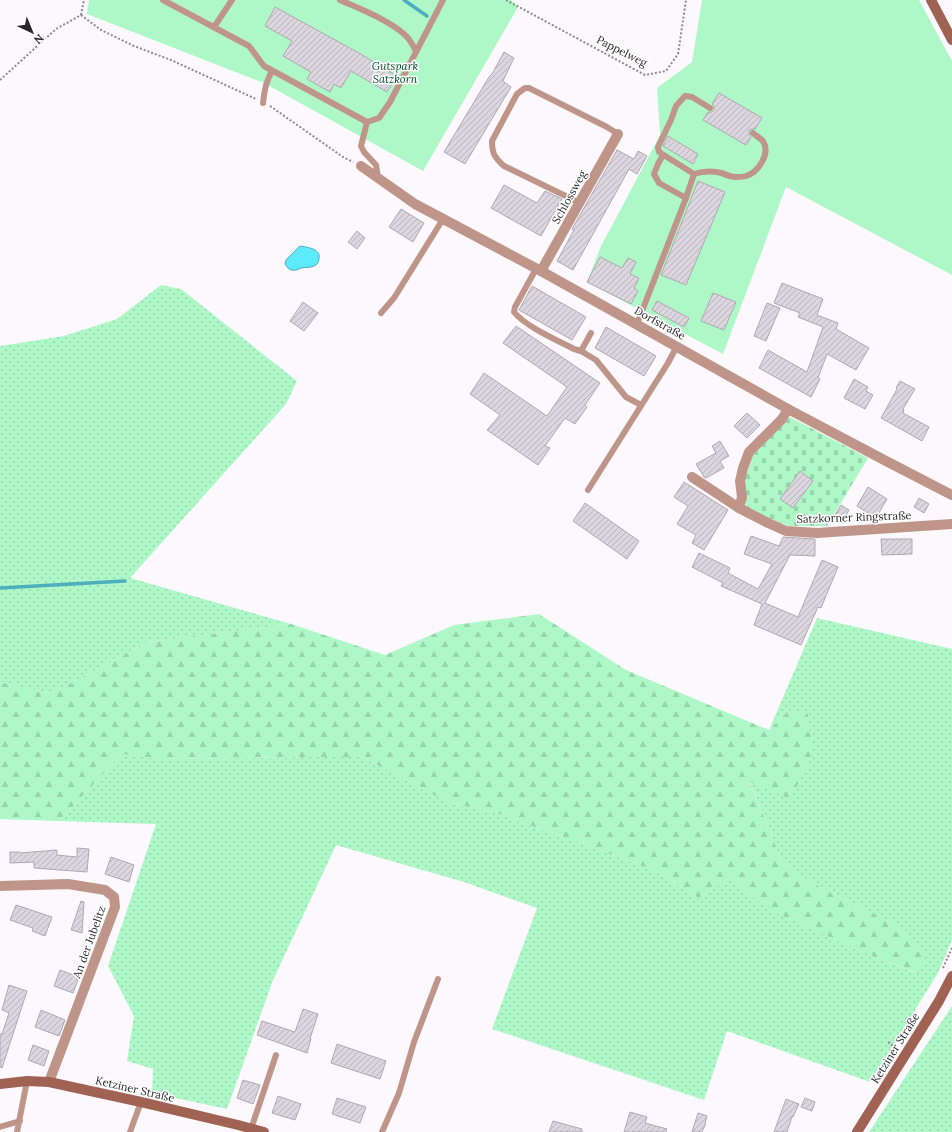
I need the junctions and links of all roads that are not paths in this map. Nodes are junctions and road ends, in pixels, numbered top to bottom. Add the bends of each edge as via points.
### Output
1 (163, 0) edge
2 (232, 0) edge
3 (340, 0) edge
4 (443, 0) edge
5 (931, 0) edge
6 (214, 27) junction
7 (952, 40) edge
8 (416, 51) junction
9 (272, 71) junction
10 (263, 102) road end
11 (710, 108) dead end
12 (367, 122) junction
13 (753, 133) dead end
14 (618, 134) joint
15 (663, 155) junction
16 (361, 166) road end
17 (694, 174) junction
18 (378, 178) junction
19 (686, 198) junction
20 (580, 203) junction
21 (443, 219) junction
22 (539, 270) junction
23 (381, 313) dead end
24 (637, 324) junction
25 (591, 332) dead end
26 (677, 346) junction
27 (581, 351) junction
28 (641, 405) junction
29 (788, 409) junction
30 (692, 477) dead end
31 (588, 490) dead end
32 (952, 495) edge
33 (739, 508) junction
34 (952, 524) edge
35 (0, 886) edge
36 (952, 976) edge
37 (438, 979) dead end
38 (276, 1055) dead end
39 (27, 1081) junction
40 (49, 1082) junction
41 (0, 1084) edge
42 (141, 1102) junction
43 (20, 1121) junction
44 (0, 1127) edge
45 (251, 1129) junction
46 (17, 1132) edge
47 (130, 1132) edge
48 (264, 1132) edge
49 (382, 1132) edge
50 (857, 1132) edge

1 - 6 lane
2 - 6 lane
3 - 8 lane via 367,11 397,28 408,38
4 - 8 lane
5 - 7 street
6 - 9 lane via 248,46 264,66
8 - 12 lane via 379,118
9 - 10 lane via 265,86
9 - 12 lane
11 - 15 lane via 692,97 685,96 676,106 658,147
12 - 18 lane via 361,146 376,164
13 - 17 lane via 763,142 765,156 759,167 752,172 746,176 735,177 719,172 701,171
14 - 20 street, Schlossweg
14 - 20 lane via 529,88 517,94 492,141 492,150 496,158 504,166
15 - 17 lane
15 - 19 lane via 654,174 659,182
16 - 18 street, Dorfstraße
17 - 19 lane
18 - 21 street, Dorfstraße via 415,204
19 - 24 lane
20 - 22 street, Schlossweg
21 - 22 street, Dorfstraße
21 - 23 lane via 394,298
22 - 24 street, Dorfstraße
22 - 27 lane via 514,307 514,312 536,329
24 - 26 street, Dorfstraße
25 - 27 lane
26 - 28 lane
26 - 29 street, Dorfstraße
27 - 28 lane via 596,360 626,397
28 - 31 lane
29 - 32 street, Dorfstraße
29 - 33 street via 782,419 749,452 740,480 742,497
30 - 33 street, Satzkorner Ringstraße
33 - 34 street, Satzkorner Ringstraße via 786,531 817,533
35 - 40 street, An der Jubelitz via 68,884 105,890 114,898 115,908
36 - 50 street, Ketziner Straße
37 - 49 lane
38 - 45 lane
39 - 40 street, Ketziner Straße
39 - 41 street, Ketziner Straße
39 - 43 lane
40 - 42 street, Ketziner Straße
42 - 45 street, Ketziner Straße
42 - 47 lane
43 - 44 lane
43 - 46 lane
45 - 48 street, Ketziner Straße

